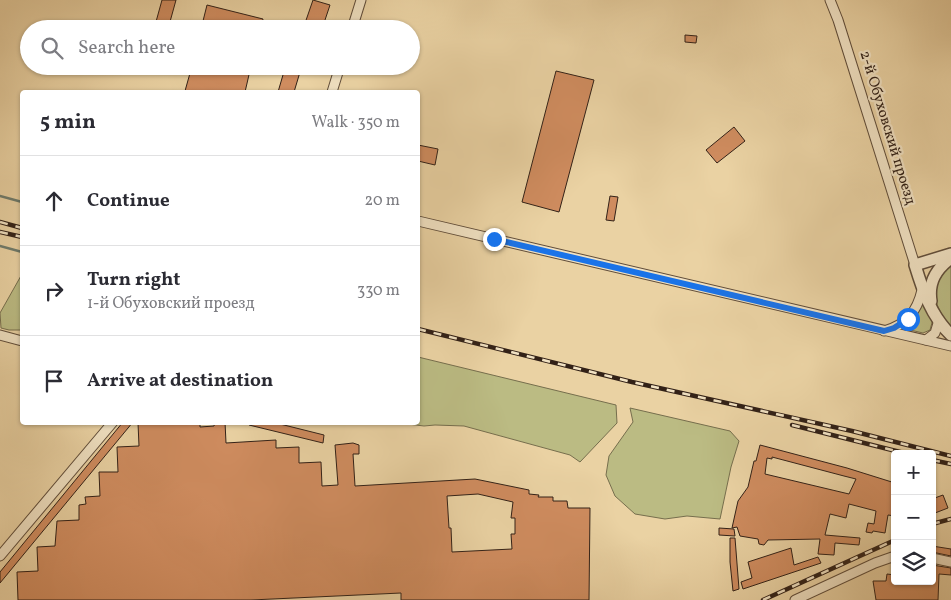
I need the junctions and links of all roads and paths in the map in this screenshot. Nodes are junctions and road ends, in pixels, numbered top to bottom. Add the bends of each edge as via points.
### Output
1 (361, 0) edge
2 (830, 0) edge
3 (355, 20) edge
4 (337, 75) edge
5 (333, 90) edge
6 (420, 221) edge
7 (951, 254) edge
8 (951, 258) edge
9 (915, 265) junction
10 (922, 290) junction
11 (937, 317) junction
12 (884, 331) junction
13 (951, 334) edge
14 (0, 335) edge
15 (20, 340) edge
16 (926, 340) junction
17 (951, 346) edge
18 (110, 425) edge
19 (0, 556) edge
20 (891, 557) edge
21 (936, 559) edge
22 (951, 562) edge
23 (795, 600) edge

1 - 3 street
2 - 9 street, 2-й Обуховский проезд
4 - 5 street
6 - 12 street
7 - 9 street
8 - 11 street via 932,280 930,297
9 - 10 street
10 - 11 street
10 - 12 street via 919,304 908,319
11 - 13 street
11 - 16 street via 935,333
12 - 16 street
14 - 15 street
16 - 17 street
18 - 19 street
20 - 23 street
21 - 22 street

